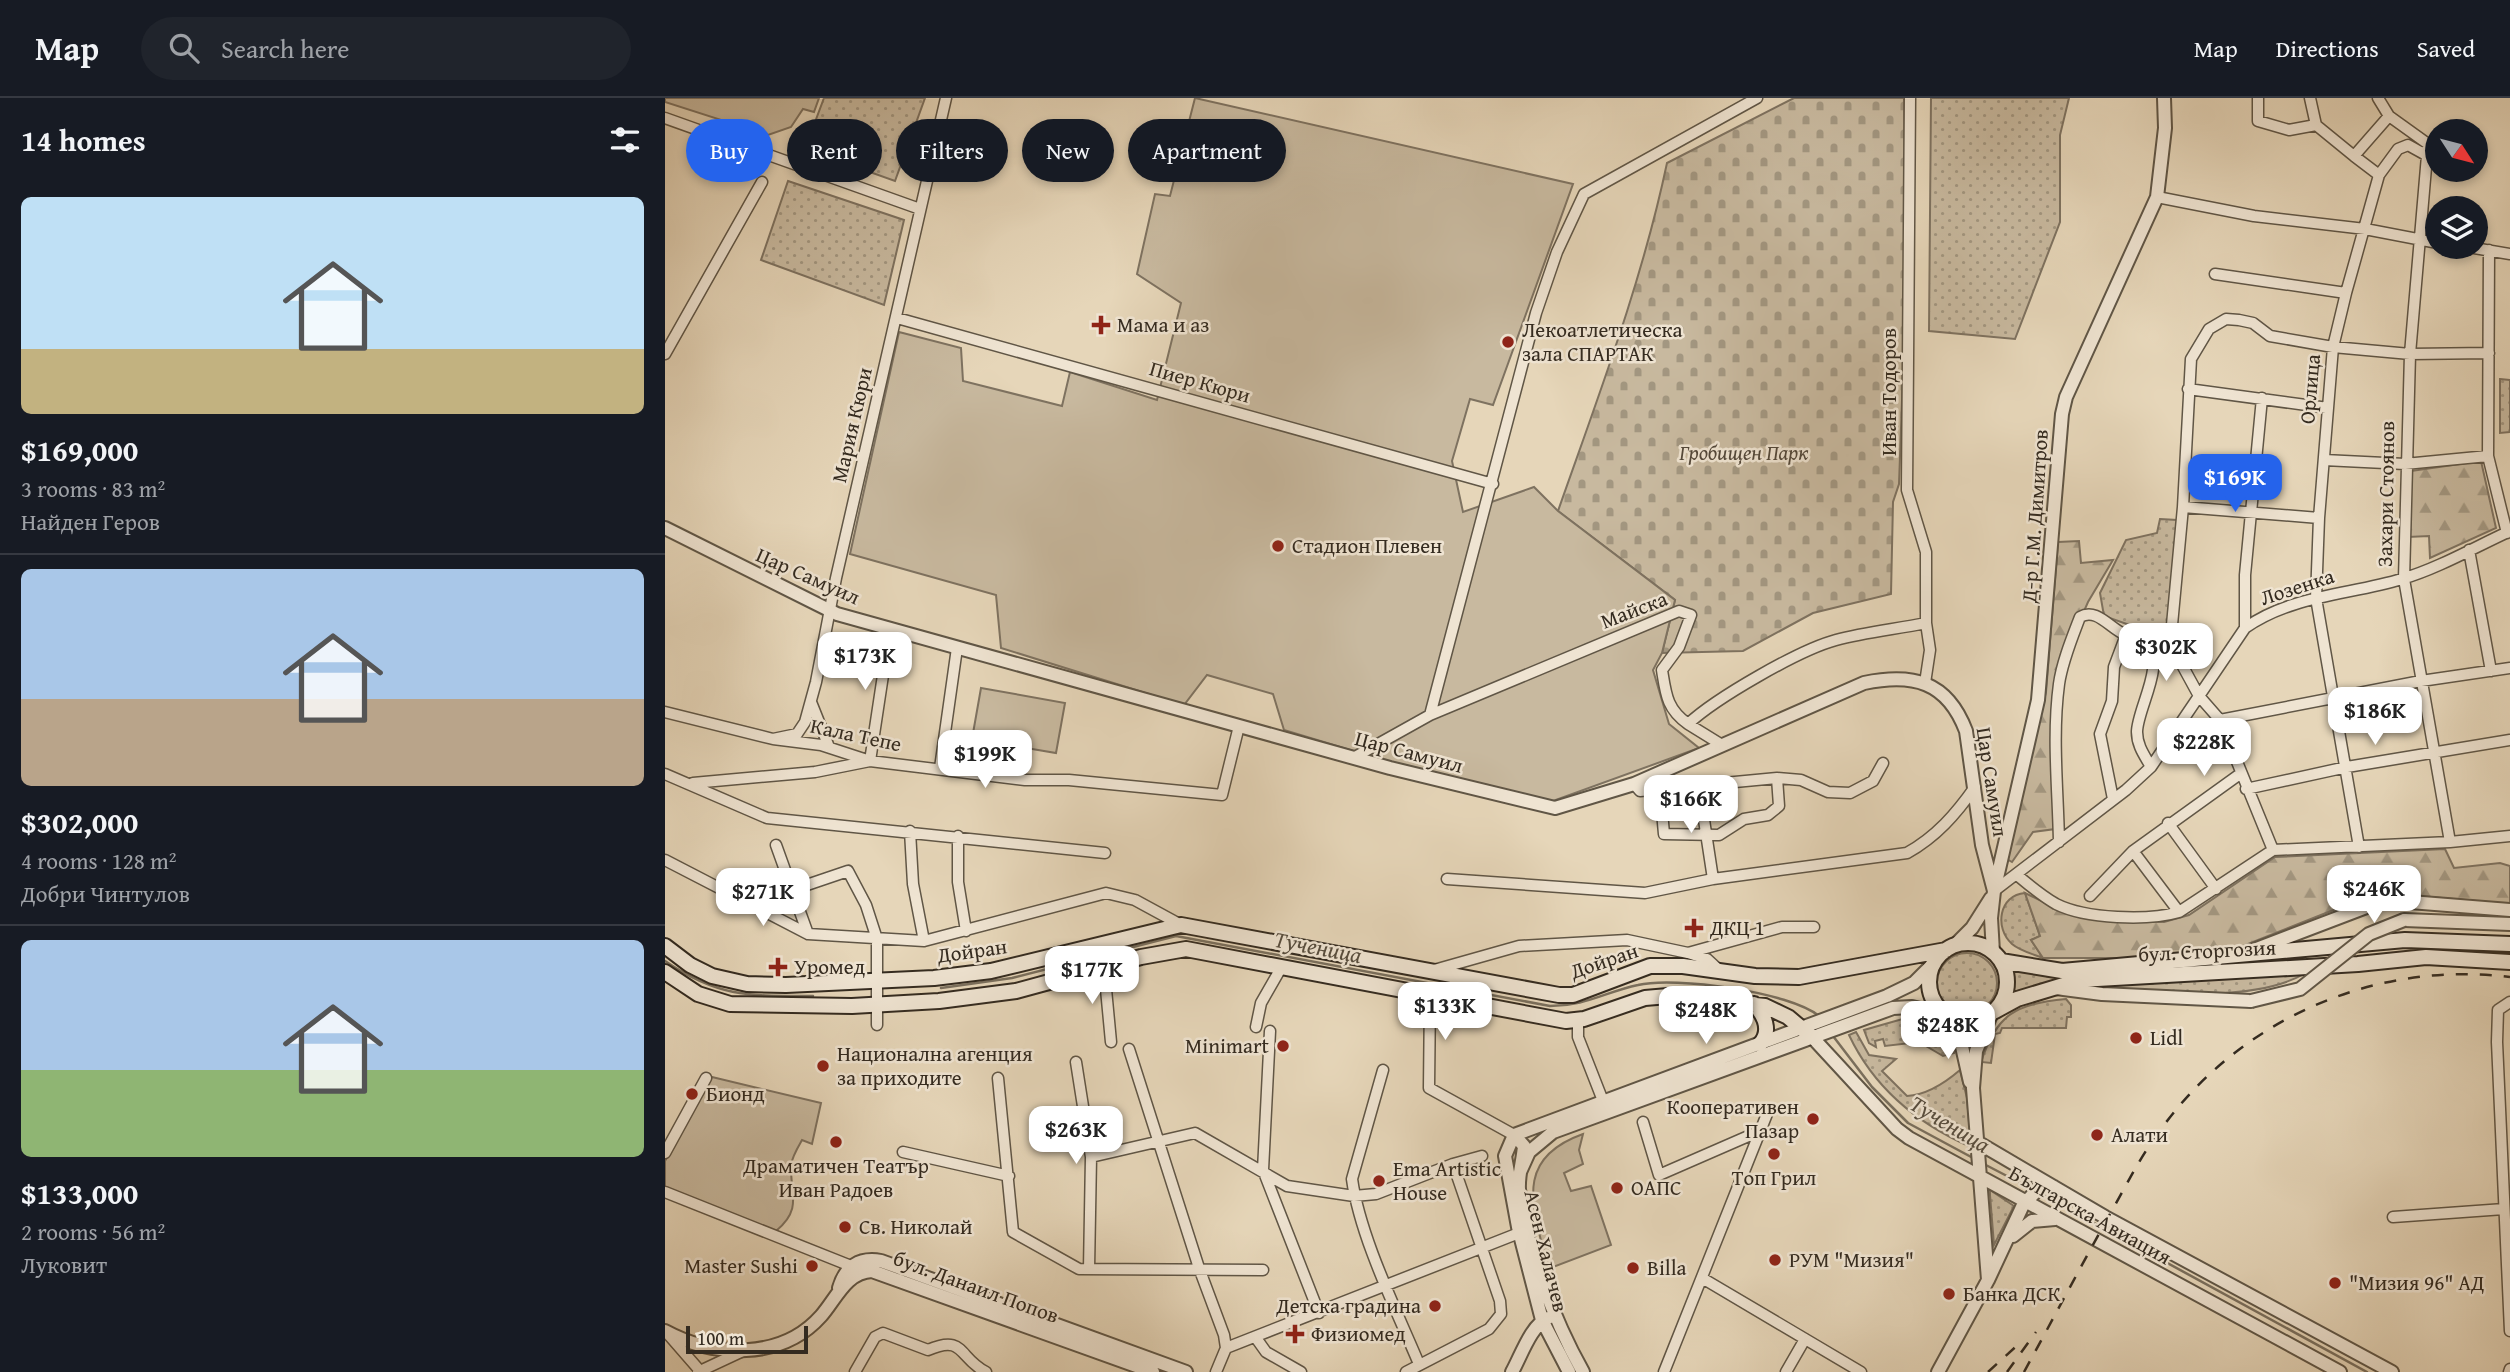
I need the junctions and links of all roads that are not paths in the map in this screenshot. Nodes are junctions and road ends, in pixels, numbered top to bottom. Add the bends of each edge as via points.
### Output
1 (946, 98) edge
2 (1756, 98) edge
3 (1910, 98) edge
4 (2164, 98) edge
5 (2258, 98) edge
6 (2310, 98) edge
7 (2378, 98) edge
8 (2389, 116) junction
9 (665, 118) edge
10 (2316, 125) junction
11 (2425, 148) edge
12 (2425, 149) edge
13 (2354, 156) junction
14 (2379, 175) junction
15 (2425, 176) edge
16 (762, 182) dead end
17 (2157, 197) junction
18 (920, 208) junction
19 (2365, 229) junction
20 (2420, 240) junction
21 (2425, 241) edge
22 (2489, 250) joint
23 (2510, 254) edge
24 (2215, 274) dead end
25 (2346, 293) junction
26 (897, 318) junction
27 (2333, 347) junction
28 (2489, 353) junction
29 (665, 354) edge
30 (2410, 354) junction
31 (2188, 389) junction
32 (2262, 398) junction
33 (2327, 408) junction
34 (2489, 456) junction
35 (2324, 460) junction
36 (2405, 464) junction
37 (1493, 484) junction
38 (2183, 507) junction
39 (2251, 514) junction
40 (2319, 518) junction
41 (665, 528) edge
42 (2508, 532) edge
43 (2469, 550) junction
44 (2403, 579) junction
45 (2316, 598) junction
46 (830, 611) junction
47 (1926, 623) junction
48 (2245, 628) junction
49 (890, 629) junction
50 (2126, 635) junction
51 (957, 648) junction
52 (2510, 668) edge
53 (2491, 671) junction
54 (2421, 681) junction
55 (1924, 683) junction
56 (2199, 696) junction
57 (2334, 699) junction
58 (811, 701) junction
59 (665, 712) edge
60 (1430, 715) junction
61 (2220, 720) junction
62 (1688, 724) junction
63 (1239, 726) junction
64 (773, 739) junction
65 (2510, 740) edge
66 (1722, 745) junction
67 (829, 747) junction
68 (2434, 752) junction
69 (1353, 758) junction
70 (870, 761) junction
71 (1883, 763) dead end
72 (2151, 767) junction
73 (2347, 767) junction
74 (940, 768) junction
75 (665, 774) edge
76 (2240, 774) junction
77 (1777, 778) junction
78 (693, 783) junction
79 (1634, 784) junction
80 (1699, 786) junction
81 (1975, 787) junction
82 (1660, 789) junction
83 (2246, 789) junction
84 (2113, 799) junction
85 (2168, 823) junction
86 (910, 831) junction
87 (1706, 835) junction
88 (958, 836) junction
89 (2510, 836) edge
90 (2059, 842) junction
91 (2450, 842) junction
92 (776, 845) dead end
93 (2359, 847) junction
94 (2273, 850) junction
95 (2133, 851) junction
96 (1105, 853) dead end
97 (665, 862) edge
98 (2017, 875) junction
99 (1447, 879) dead end
100 (1713, 879) junction
101 (2216, 889) junction
102 (792, 890) junction
103 (1994, 891) junction
104 (2090, 896) dead end
105 (2510, 910) edge
106 (2179, 912) junction
107 (2510, 924) edge
108 (1181, 925) junction
109 (1814, 927) dead end
110 (966, 931) junction
111 (808, 934) junction
112 (877, 939) junction
113 (924, 941) junction
114 (2510, 944) edge
115 (665, 946) edge
116 (1951, 947) junction
117 (1688, 953) junction
118 (1997, 956) junction
119 (2239, 956) junction
120 (2510, 962) edge
121 (1933, 965) junction
122 (1104, 968) junction
123 (1281, 968) junction
124 (665, 972) edge
125 (1426, 972) junction
126 (1720, 972) junction
127 (877, 979) junction
128 (2053, 988) junction
129 (1430, 996) junction
130 (2510, 1002) edge
131 (877, 1004) junction
132 (1754, 1004) junction
133 (1993, 1013) junction
134 (1951, 1017) junction
135 (1843, 1019) junction
136 (1578, 1021) junction
137 (877, 1025) dead end
138 (1256, 1027) dead end
139 (1815, 1029) junction
140 (1270, 1031) dead end
141 (1111, 1042) dead end
142 (1760, 1044) junction
143 (1129, 1049) dead end
144 (1076, 1062) dead end
145 (1383, 1070) dead end
146 (998, 1077) dead end
147 (706, 1078) dead end
148 (1973, 1088) junction
149 (1606, 1108) junction
150 (1767, 1114) dead end
151 (1643, 1122) dead end
152 (1760, 1131) junction
153 (1514, 1135) junction
154 (1160, 1143) junction
155 (1977, 1147) junction
156 (902, 1152) dead end
157 (665, 1153) edge
158 (1482, 1156) dead end
159 (1091, 1157) junction
160 (1453, 1164) junction
161 (1263, 1170) junction
162 (1520, 1172) junction
163 (1980, 1174) junction
164 (1009, 1176) junction
165 (2053, 1187) junction
166 (665, 1192) edge
167 (1355, 1196) junction
168 (2027, 1199) junction
169 (2504, 1209) junction
170 (2393, 1217) dead end
171 (2063, 1222) junction
172 (1520, 1233) junction
173 (2008, 1241) junction
174 (1481, 1249) junction
175 (851, 1266) junction
176 (1199, 1268) junction
177 (1089, 1269) junction
178 (1263, 1270) dead end
179 (1702, 1278) junction
180 (850, 1280) junction
181 (1988, 1280) junction
182 (1387, 1285) junction
183 (838, 1292) junction
184 (1319, 1313) junction
185 (1548, 1318) junction
186 (665, 1331) edge
187 (2510, 1331) edge
188 (1255, 1338) junction
189 (1805, 1339) junction
190 (1226, 1348) junction
191 (745, 1350) junction
192 (1419, 1364) junction
193 (700, 1371) edge
194 (855, 1372) edge
195 (986, 1372) edge
196 (1153, 1372) edge
197 (1186, 1372) edge
198 (1216, 1372) edge
199 (1301, 1372) edge
200 (1406, 1372) edge
201 (1512, 1372) edge
202 (1569, 1372) edge
203 (1583, 1372) edge
204 (1664, 1372) edge
205 (1786, 1372) edge
206 (1861, 1372) edge
207 (1938, 1372) edge
208 (2340, 1372) edge
209 (2392, 1372) edge

1 - 18 street, Мария Кюри
2 - 37 street via 1584,194 1536,313
3 - 47 street, Иван Тодоров via 1907,490 1926,552
4 - 17 street, Д-р Г.М. Димитров
5 - 10 street via 2258,121 2289,130
6 - 10 street
7 - 8 street
8 - 11 street
8 - 13 street
9 - 18 street
10 - 13 street
12 - 14 street via 2408,145 2398,149
13 - 14 street
14 - 19 street, Орлица
15 - 20 street, Захари Стоянов
16 - 29 street
17 - 19 street via 2255,216
17 - 103 street, Д-р Г.М. Димитров via 2062,414 2038,700
18 - 26 street, Мария Кюри
19 - 20 street
19 - 25 street, Орлица
20 - 21 street
20 - 30 street, Захари Стоянов
22 - 23 street
22 - 28 street
24 - 25 street
25 - 27 street, Орлица
26 - 37 street, Пиер Кюри
26 - 46 street, Мария Кюри
27 - 30 street
27 - 31 street via 2270,335 2253,323 2226,319 2209,329 2190,359
27 - 33 street, Орлица
28 - 30 street
28 - 34 street
30 - 36 street, Захари Стоянов
31 - 32 street
31 - 38 street
32 - 33 street
32 - 39 street
33 - 35 street, Орлица
34 - 36 street
34 - 42 street
35 - 36 street
35 - 40 street, Орлица
36 - 44 street, Захари Стоянов
37 - 60 street
38 - 39 street
38 - 56 street via 2172,625 2181,663
39 - 40 street
39 - 48 street
40 - 45 street, Орлица
41 - 46 street, Цар Самуил
42 - 43 street, Лозенка
43 - 44 street, Лозенка
43 - 53 street
44 - 45 street, Лозенка
44 - 54 street, Захари Стоянов
45 - 48 street, Лозенка via 2262,616
45 - 57 street, Орлица
46 - 49 street, Цар Самуил
46 - 58 street, Мария Кюри
47 - 55 street, Иван Тодоров via 1930,650
47 - 62 street via 1835,640 1727,696
48 - 56 street, Лозенка
49 - 51 street, Цар Самуил
49 - 70 street
50 - 72 street via 2145,642 2151,651 2150,691 2137,734
50 - 84 street via 2100,734
50 - 90 street via 2096,614 2080,617 2061,671 2054,747
51 - 63 street, Цар Самуил
51 - 74 street
52 - 53 street
53 - 54 street
54 - 57 street
54 - 68 street, Захари Стоянов
55 - 66 street, Цар Самуил via 1900,677 1864,683
55 - 81 street, Цар Самуил via 1947,698 1959,714
56 - 61 street
56 - 72 street, Лозенка
57 - 61 street
57 - 73 street, Орлица
58 - 64 street, Мария Кюри via 797,734
58 - 67 street
59 - 64 street, Кала Тепе
60 - 62 street, Майска via 1679,611 1691,615 1679,647 1662,670 1674,714
60 - 69 street, Майска
61 - 76 street
62 - 66 street
63 - 69 street, Цар Самуил
63 - 74 street, Кала Тепе via 1222,796 1069,780 1025,780
64 - 67 street, Кала Тепе
65 - 68 street
66 - 79 street, Цар Самуил
67 - 70 street, Кала Тепе
68 - 73 street
68 - 91 street, Захари Стоянов
69 - 79 street, Цар Самуил via 1555,808
70 - 74 street, Кала Тепе
70 - 78 street via 815,772
71 - 77 street via 1873,781 1850,793
72 - 84 street, Лозенка
73 - 83 street
73 - 93 street, Орлица
75 - 78 street
76 - 83 street
76 - 85 street
77 - 80 street
77 - 87 street via 1779,806 1768,815 1744,819 1719,835
78 - 86 street via 767,818
79 - 82 street via 1640,791
80 - 82 street
80 - 87 street
81 - 100 street via 1955,814 1907,853
81 - 103 street, Цар Самуил via 1982,845
82 - 87 street via 1664,834
83 - 94 street
84 - 90 street, Лозенка
85 - 95 street
85 - 101 street
86 - 88 street
86 - 113 street via 913,884
87 - 100 street
88 - 96 street
88 - 110 street via 958,882
89 - 91 street
90 - 98 street, Лозенка
91 - 93 street
92 - 102 street
93 - 94 street
94 - 101 street
95 - 104 street
95 - 106 street
97 - 111 street
98 - 103 street, Лозенка
98 - 106 street via 2071,910 2123,917
99 - 100 street via 1644,893
101 - 106 street
102 - 111 street
102 - 112 street via 848,870
103 - 116 street via 1978,919
103 - 118 street, Д-р Г.М. Димитров via 1991,918
105 - 119 street via 2385,900
107 - 128 street, bridge via 2404,920 2369,934 2300,989 2251,1001
108 - 110 street via 1135,900 1106,892
108 - 125 main road, Дойран
108 - 127 main road, Дойран via 991,971
109 - 117 street via 1782,927
110 - 113 street
111 - 112 street
112 - 113 street
112 - 127 street
114 - 119 main road, бул. Сторгозия via 2406,940
115 - 127 main road, Дойран via 701,971 747,984
116 - 118 main road via 1975,943
116 - 121 main road
116 - 126 main road, Дойран via 1798,977
117 - 125 street via 1627,940 1519,946
117 - 126 street via 1707,959
118 - 119 main road, бул. Сторгозия via 2062,971
118 - 133 main road via 2006,971 2006,992
120 - 128 main road, бул. Сторгозия via 2426,957 2144,974 2080,980
121 - 134 main road via 1932,998
121 - 135 street via 1905,989
122 - 123 main road via 1186,948
122 - 131 main road via 1016,991
122 - 141 street
123 - 129 main road
123 - 138 street via 1261,1003
124 - 131 main road via 698,994 730,1004 787,1008
125 - 126 main road, Дойран via 1559,995 1587,990 1650,966
127 - 131 street
128 - 133 main road, бул. Сторгозия via 2017,999
129 - 136 main road
129 - 153 street via 1429,1088
130 - 169 street via 2498,1010 2497,1042
131 - 137 street
132 - 136 main road via 1656,996
132 - 139 main road
132 - 142 main road via 1766,1025 1766,1037
133 - 134 main road via 1980,1020
133 - 148 street via 1976,1051
134 - 135 street via 1903,1007
134 - 148 street
135 - 139 street
136 - 149 street via 1578,1037
139 - 142 street
139 - 149 street
139 - 163 street, Българска Авиация via 1897,1129
140 - 161 street
142 - 149 street
143 - 154 street
144 - 159 street
145 - 167 street via 1352,1179
146 - 164 street
147 - 157 street
148 - 155 street
149 - 153 street
149 - 162 street via 1547,1136 1529,1152
150 - 152 street
151 - 152 street via 1659,1175
152 - 179 street
153 - 162 street, Асен Халачев via 1524,1146
153 - 172 street, Асен Халачев via 1505,1156
154 - 159 street
154 - 161 street via 1195,1133
154 - 176 street
155 - 163 street
155 - 165 street, Българска Авиация
156 - 164 street
158 - 160 street
159 - 177 street
160 - 167 street via 1376,1194
160 - 174 street
161 - 167 street via 1287,1186
161 - 184 street
162 - 185 street, Асен Халачев via 1519,1191
163 - 168 street, Българска Авиация
163 - 181 street
164 - 177 street via 1013,1232 1058,1259
165 - 168 street via 2039,1187
165 - 209 street, Българска Авиация
166 - 175 street
167 - 182 street
168 - 171 street, Българска Авиация
168 - 173 street
169 - 170 street
169 - 187 street
171 - 173 street via 2037,1219
171 - 208 street, Българска Авиация
172 - 174 street
172 - 185 street, Асен Халачев
173 - 181 street
174 - 182 street
174 - 192 street via 1501,1314 1489,1329
175 - 180 street
175 - 183 street
175 - 197 street, бул. Данаил Попов via 864,1260 881,1261
176 - 177 street
176 - 178 street
176 - 190 street
179 - 189 street
179 - 204 street
180 - 183 street
180 - 196 street, бул. Данаил Попов via 861,1272 879,1272
181 - 207 street
182 - 184 street
182 - 192 street
183 - 191 street via 821,1316 799,1334
184 - 188 street
185 - 201 street
185 - 202 street, Асен Халачев
185 - 203 street, Асен Халачев
186 - 191 street via 702,1347
186 - 193 street
188 - 190 street
188 - 199 street via 1265,1352
189 - 205 street
189 - 206 street
190 - 198 street
191 - 193 street
192 - 200 street
194 - 195 street via 875,1337 883,1333 928,1350 946,1342 955,1344

